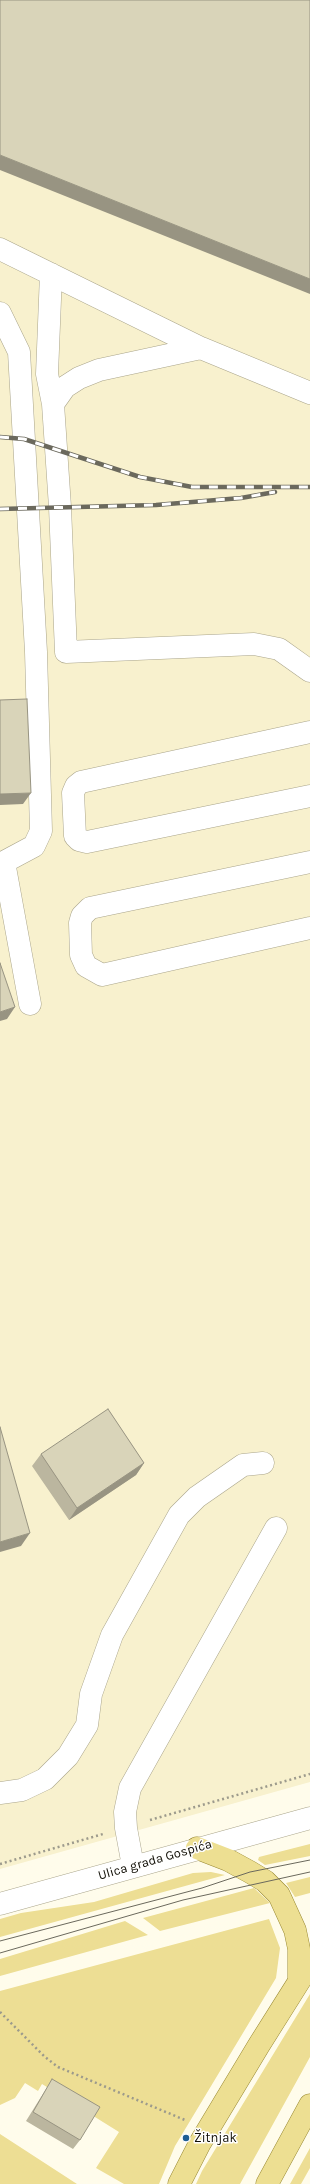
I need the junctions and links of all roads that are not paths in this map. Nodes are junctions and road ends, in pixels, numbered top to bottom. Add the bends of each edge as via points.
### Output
1 (0, 249) edge
2 (51, 274) junction
3 (0, 313) edge
4 (201, 348) junction
5 (310, 393) edge
6 (53, 404) junction
7 (310, 671) edge
8 (310, 732) edge
9 (310, 796) edge
10 (2, 862) edge
11 (310, 862) edge
12 (310, 928) edge
13 (30, 1004) dead end
14 (263, 1463) dead end
15 (276, 1528) dead end
16 (0, 1793) edge
17 (310, 1818) edge
18 (198, 1848) junction
19 (133, 1866) junction
20 (0, 1904) edge
21 (305, 1973) edge
22 (310, 2105) edge
23 (179, 2184) edge
24 (267, 2184) edge

1 - 2 street
2 - 4 street
2 - 6 street via 47,374
3 - 10 street via 19,352 36,652 41,831 34,846
4 - 5 street
4 - 6 street via 99,370 65,387
6 - 7 street via 66,652 254,644 279,649
8 - 9 street via 81,782 73,792 75,836 78,840 87,842
10 - 13 street
11 - 12 street via 90,908 82,916 80,923 81,955 86,966 102,975
14 - 16 street via 243,1465 197,1497 179,1515 112,1635 91,1694 87,1725 68,1756 45,1779 22,1790
15 - 19 street via 130,1788 125,1812
17 - 18 street, Ulica grada Gospića
18 - 19 street, Ulica grada Gospića
18 - 21 main road via 228,1860 266,1881 279,1895 295,1930
19 - 20 street, Ulica grada Gospića
21 - 23 main road via 200,2143
22 - 24 main road

